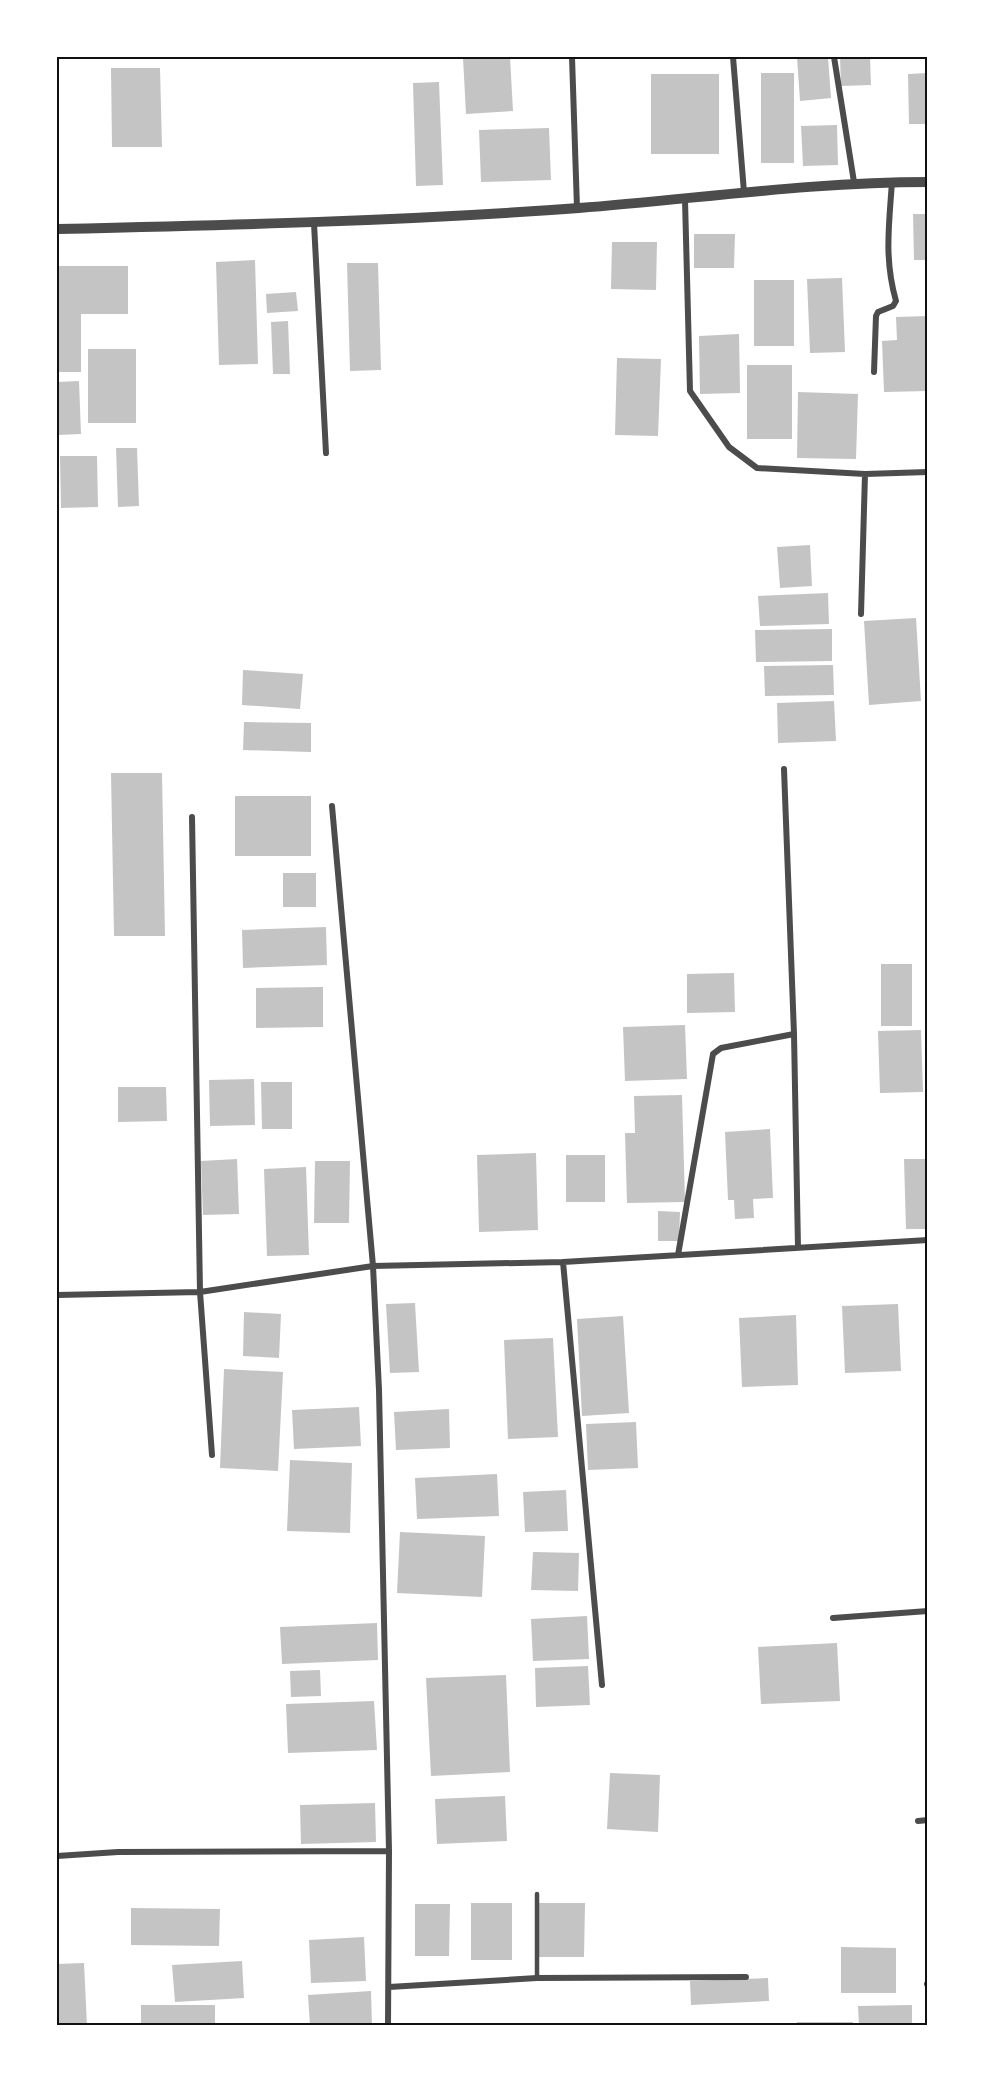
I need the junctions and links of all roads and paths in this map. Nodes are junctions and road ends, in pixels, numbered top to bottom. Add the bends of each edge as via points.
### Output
1 (572, 57) edge
2 (734, 57) edge
3 (834, 57) edge
4 (892, 182) junction
5 (928, 182) edge
6 (854, 183) junction
7 (744, 192) junction
8 (685, 200) junction
9 (577, 208) junction
10 (314, 223) junction
11 (57, 229) edge
12 (874, 372) dead end
13 (326, 453) dead end
14 (928, 472) edge
15 (865, 474) junction
16 (861, 614) dead end
17 (784, 769) dead end
18 (332, 806) dead end
19 (192, 817) dead end
20 (794, 1034) junction
21 (928, 1240) edge
22 (798, 1248) junction
23 (678, 1255) junction
24 (563, 1262) junction
25 (373, 1266) junction
26 (200, 1292) junction
27 (57, 1295) edge
28 (212, 1455) dead end
29 (928, 1611) edge
30 (833, 1618) dead end
31 (602, 1685) dead end
32 (928, 1820) edge
33 (918, 1821) dead end
34 (389, 1851) junction
35 (57, 1856) edge
36 (537, 1894) dead end
37 (746, 1977) dead end
38 (537, 1978) junction
39 (388, 1987) junction
40 (388, 2026) edge

1 - 9 street
2 - 7 street
3 - 6 street
4 - 5 street
4 - 6 street
4 - 12 street via 887,253 896,301 876,316
6 - 7 street
7 - 8 street
8 - 9 street
8 - 15 street via 690,391 729,447 757,468
9 - 10 street
10 - 11 street
10 - 13 street
14 - 15 street
15 - 16 street
17 - 20 street
18 - 25 street
19 - 26 street
20 - 22 street
20 - 23 street via 721,1048 713,1054
21 - 22 street
22 - 23 street
23 - 24 street
24 - 25 street
24 - 31 street
25 - 26 street
25 - 34 street
26 - 27 street
26 - 28 street
29 - 30 street
32 - 33 street
34 - 35 street via 118,1852
34 - 39 street
36 - 38 lane
37 - 38 street
38 - 39 street
39 - 40 street

